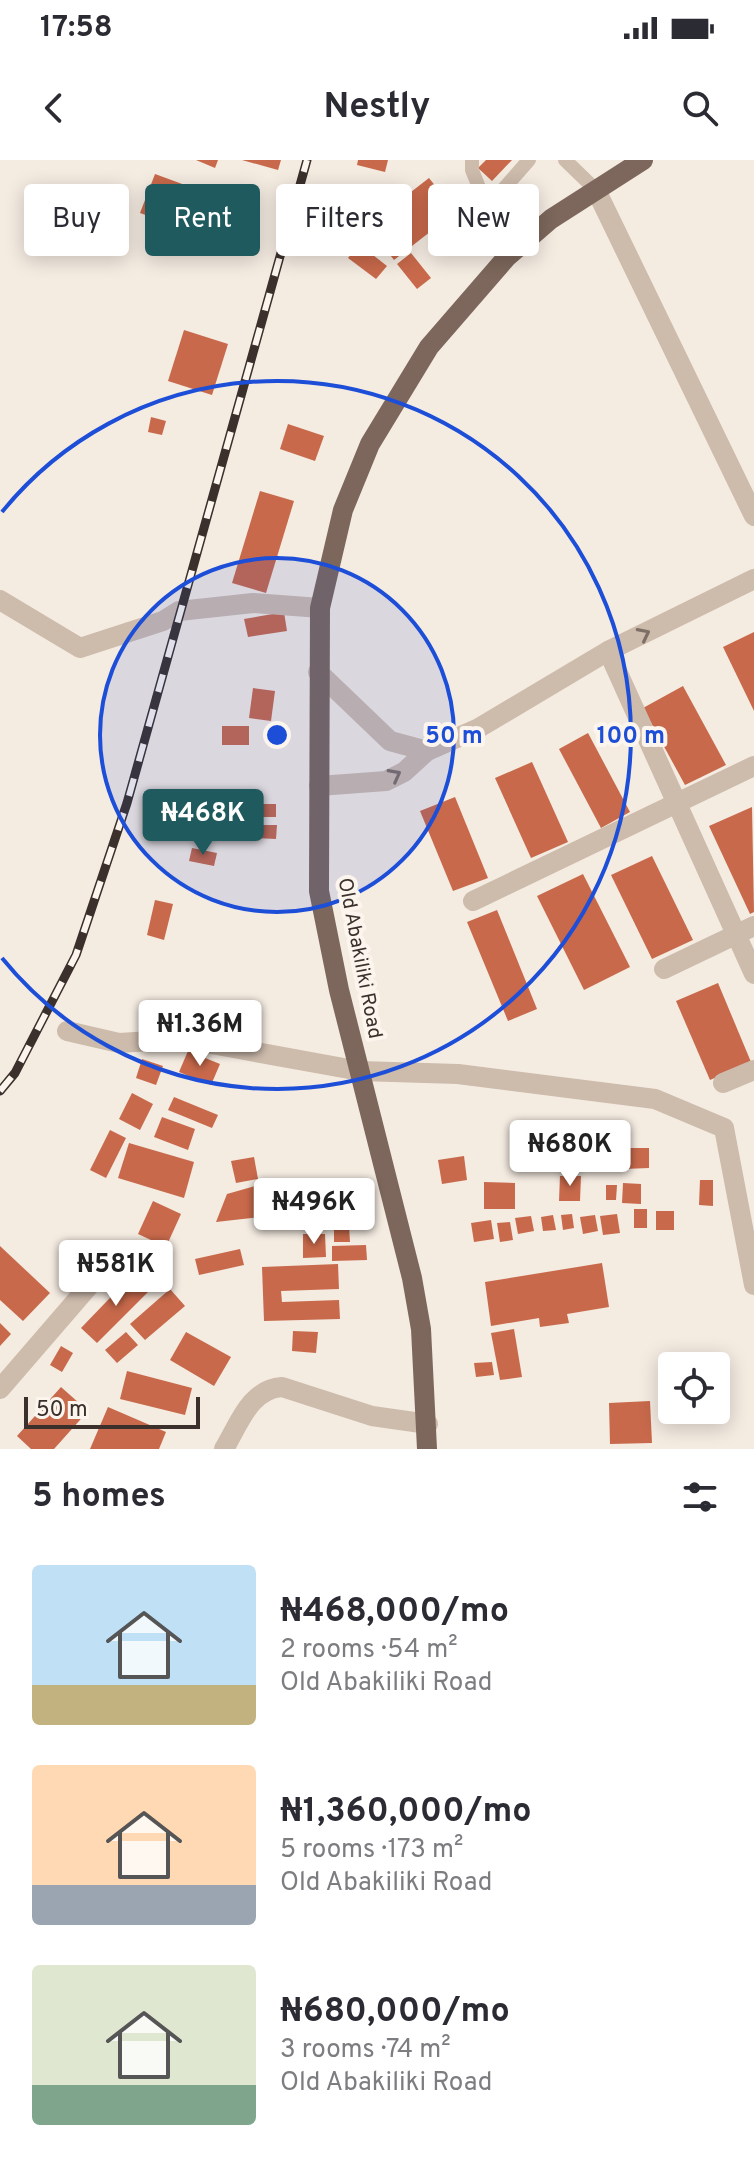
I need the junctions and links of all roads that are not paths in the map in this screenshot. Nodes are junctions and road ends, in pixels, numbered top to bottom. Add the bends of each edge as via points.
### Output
1 (472, 160) edge
2 (529, 160) edge
3 (565, 160) edge
4 (643, 160) edge
5 (477, 184) edge
6 (508, 184) edge
7 (596, 190) junction
8 (507, 257) joint
9 (754, 516) edge
10 (754, 579) edge
11 (0, 600) edge
12 (320, 608) junction
13 (608, 651) junction
14 (318, 672) junction
15 (427, 751) junction
16 (754, 766) edge
17 (319, 786) junction
18 (675, 804) junction
19 (473, 901) dead end
20 (746, 930) edge
21 (664, 969) dead end
22 (754, 974) edge
23 (67, 1031) dead end
24 (754, 1070) edge
25 (360, 1071) junction
26 (723, 1083) dead end
27 (113, 1258) dead end
28 (754, 1285) edge
29 (0, 1389) edge
30 (428, 1424) junction
31 (224, 1449) edge
32 (427, 1449) edge

1 - 5 lane
2 - 6 lane
3 - 7 lane
4 - 7 main road, Old Abakiliki Road
7 - 8 main road, Old Abakiliki Road
7 - 9 street
8 - 12 main road, Old Abakiliki Road via 429,347 370,444 343,510
13 -> 10 street
11 - 12 street via 80,648 179,611 253,603
12 - 14 main road, Old Abakiliki Road
13 - 15 street via 477,729
13 - 18 street
14 - 15 street via 390,741
14 - 17 main road, Old Abakiliki Road
17 -> 15 street via 386,781
16 - 18 street
17 - 25 main road, Old Abakiliki Road via 319,891
18 - 19 street
18 - 20 street
20 - 21 street
20 - 22 street
23 - 25 street via 119,1043 184,1039
24 - 26 street
25 - 28 street via 458,1074 655,1099 724,1128
25 - 30 main road, Old Abakiliki Road via 412,1278
27 - 29 street
30 - 31 street via 372,1416 271,1388 259,1392
30 - 32 main road, Old Abakiliki Road

